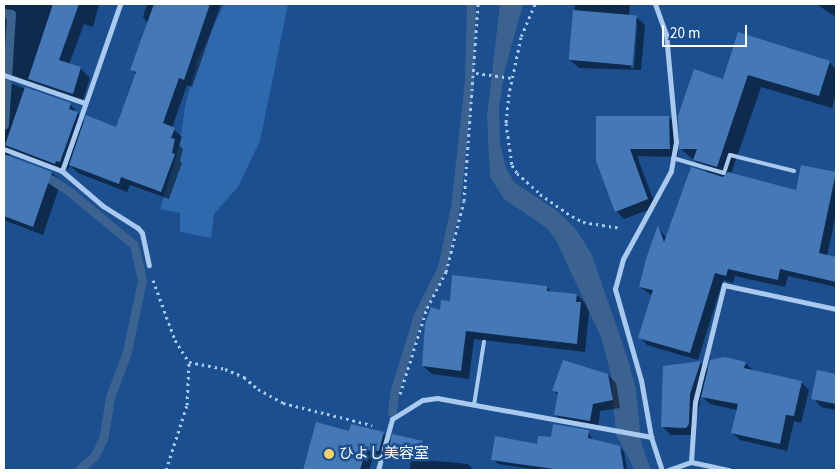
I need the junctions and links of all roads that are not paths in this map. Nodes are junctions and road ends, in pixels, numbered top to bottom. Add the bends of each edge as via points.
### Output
1 (120, 4) edge
2 (654, 4) edge
3 (4, 75) edge
4 (85, 103) junction
5 (4, 149) edge
6 (673, 158) junction
7 (62, 171) junction
8 (794, 171) dead end
9 (149, 265) road end
10 (836, 309) edge
11 (484, 342) dead end
12 (474, 405) junction
13 (651, 437) junction
14 (691, 462) junction
15 (378, 470) edge
16 (662, 470) edge
17 (668, 470) edge
18 (729, 470) edge

1 - 4 street
2 - 6 street via 666,34 676,142
3 - 4 street
4 - 7 street
5 - 7 street
6 - 8 lane via 724,173 730,155
6 - 13 street via 671,171 623,259 615,290 641,380
7 - 9 street via 103,206 138,228
10 - 14 street via 724,285 695,402
11 - 12 lane
12 - 13 street
12 - 15 street via 437,398 423,400 399,414 388,428
13 - 16 street
14 - 17 street
14 - 18 street

